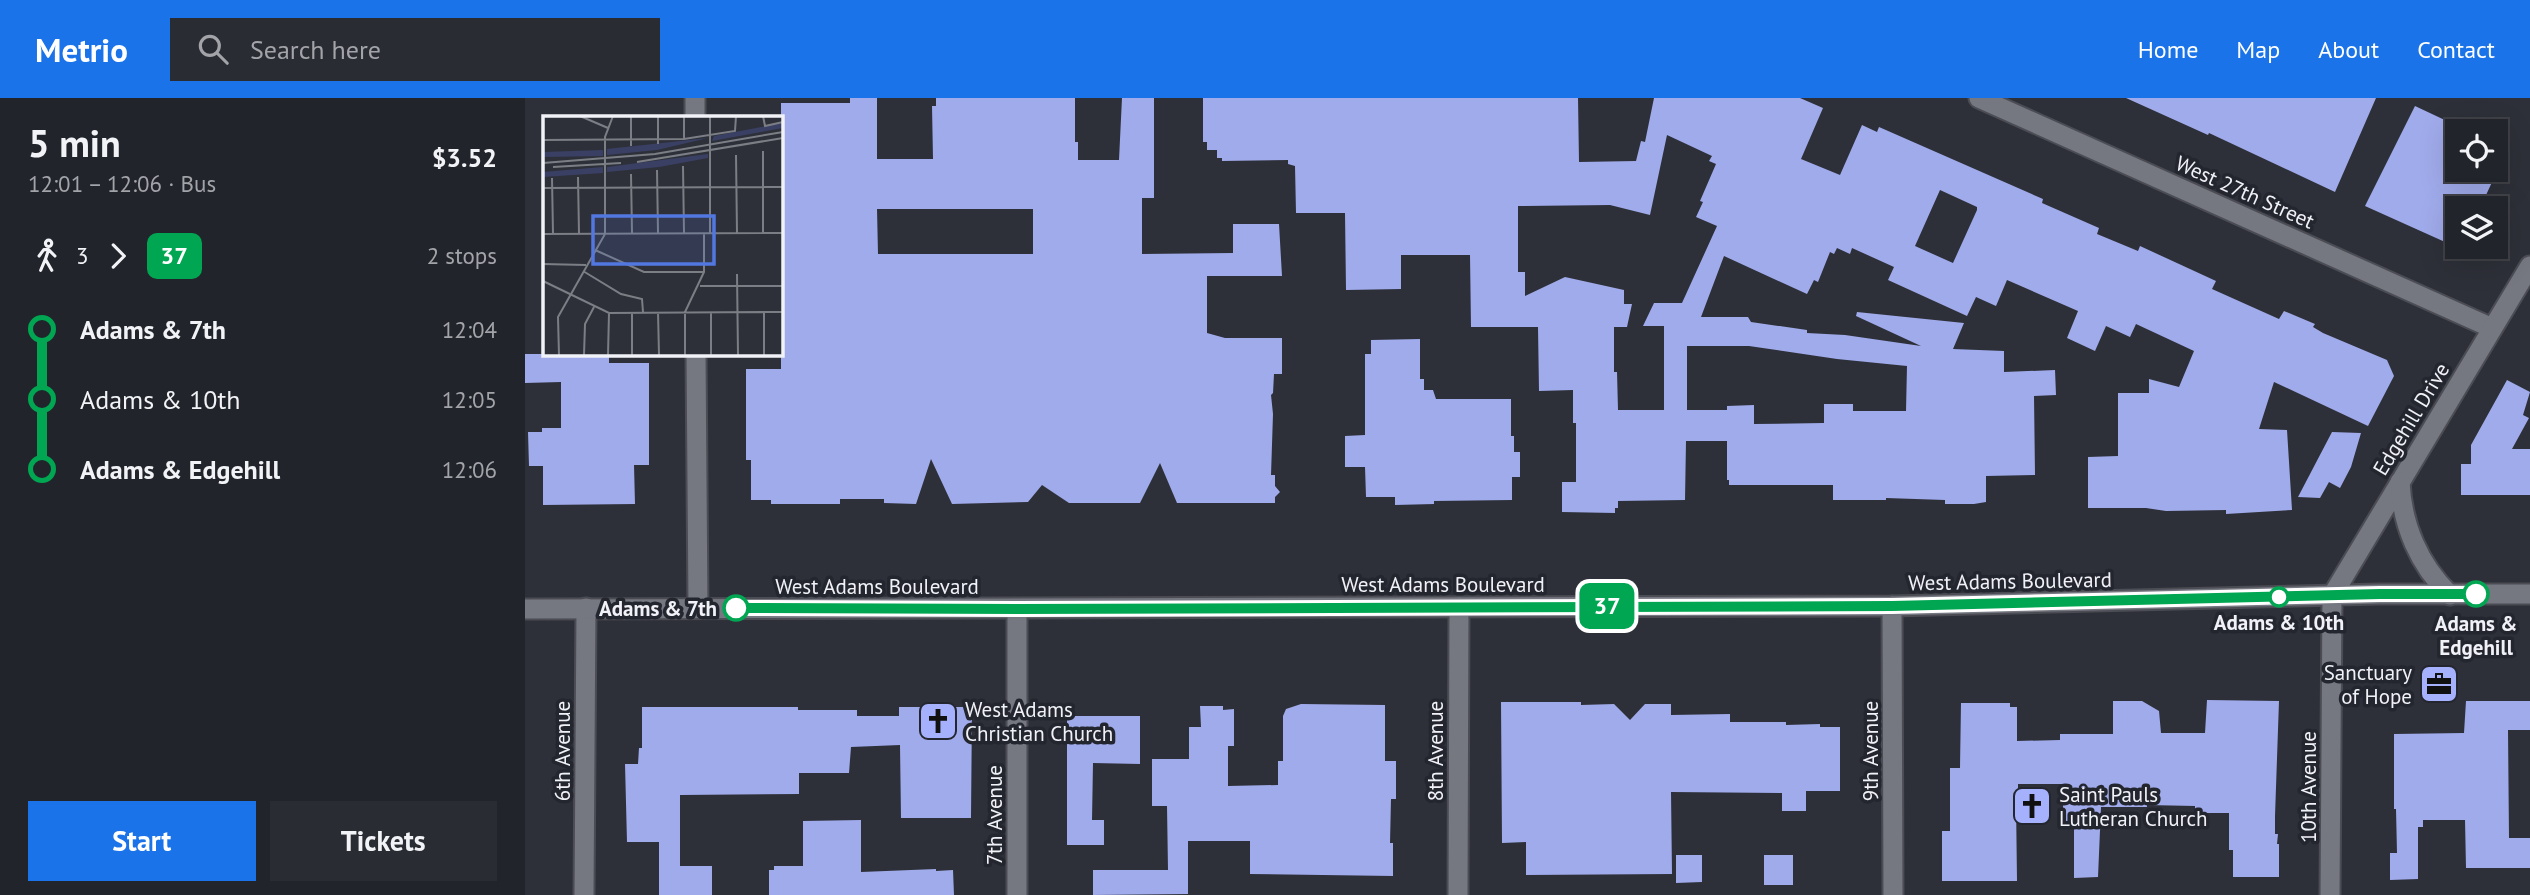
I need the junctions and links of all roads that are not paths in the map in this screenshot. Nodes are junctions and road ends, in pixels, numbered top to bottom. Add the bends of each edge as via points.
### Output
1 (695, 98) edge
2 (1979, 98) edge
3 (695, 116) edge
4 (2530, 266) edge
5 (2492, 328) junction
6 (697, 355) edge
7 (2400, 482) junction
8 (2530, 594) edge
9 (2451, 595) junction
10 (2332, 596) junction
11 (1892, 606) junction
12 (1459, 607) junction
13 (525, 608) edge
14 (586, 608) junction
15 (698, 608) junction
16 (1017, 609) junction
17 (584, 895) edge
18 (1017, 895) edge
19 (1458, 895) edge
20 (1893, 895) edge
21 (2330, 895) edge

1 - 3 street
2 - 5 street, West 27th Street
4 - 5 street, Edgehill Drive
5 - 7 street, Edgehill Drive
6 - 15 street
7 - 9 street via 2414,546 2426,568
7 - 10 street, Edgehill Drive
8 - 9 street, West Adams Boulevard
9 - 10 street, West Adams Boulevard
10 - 11 street, West Adams Boulevard
10 - 21 street, 10th Avenue
11 - 12 street, West Adams Boulevard
11 - 20 street, 9th Avenue
12 - 16 street, West Adams Boulevard
12 - 19 street, 8th Avenue
13 - 14 street, West Adams Boulevard
14 - 15 street, West Adams Boulevard
14 - 17 street, 6th Avenue
15 - 16 street, West Adams Boulevard
16 - 18 street, 7th Avenue

